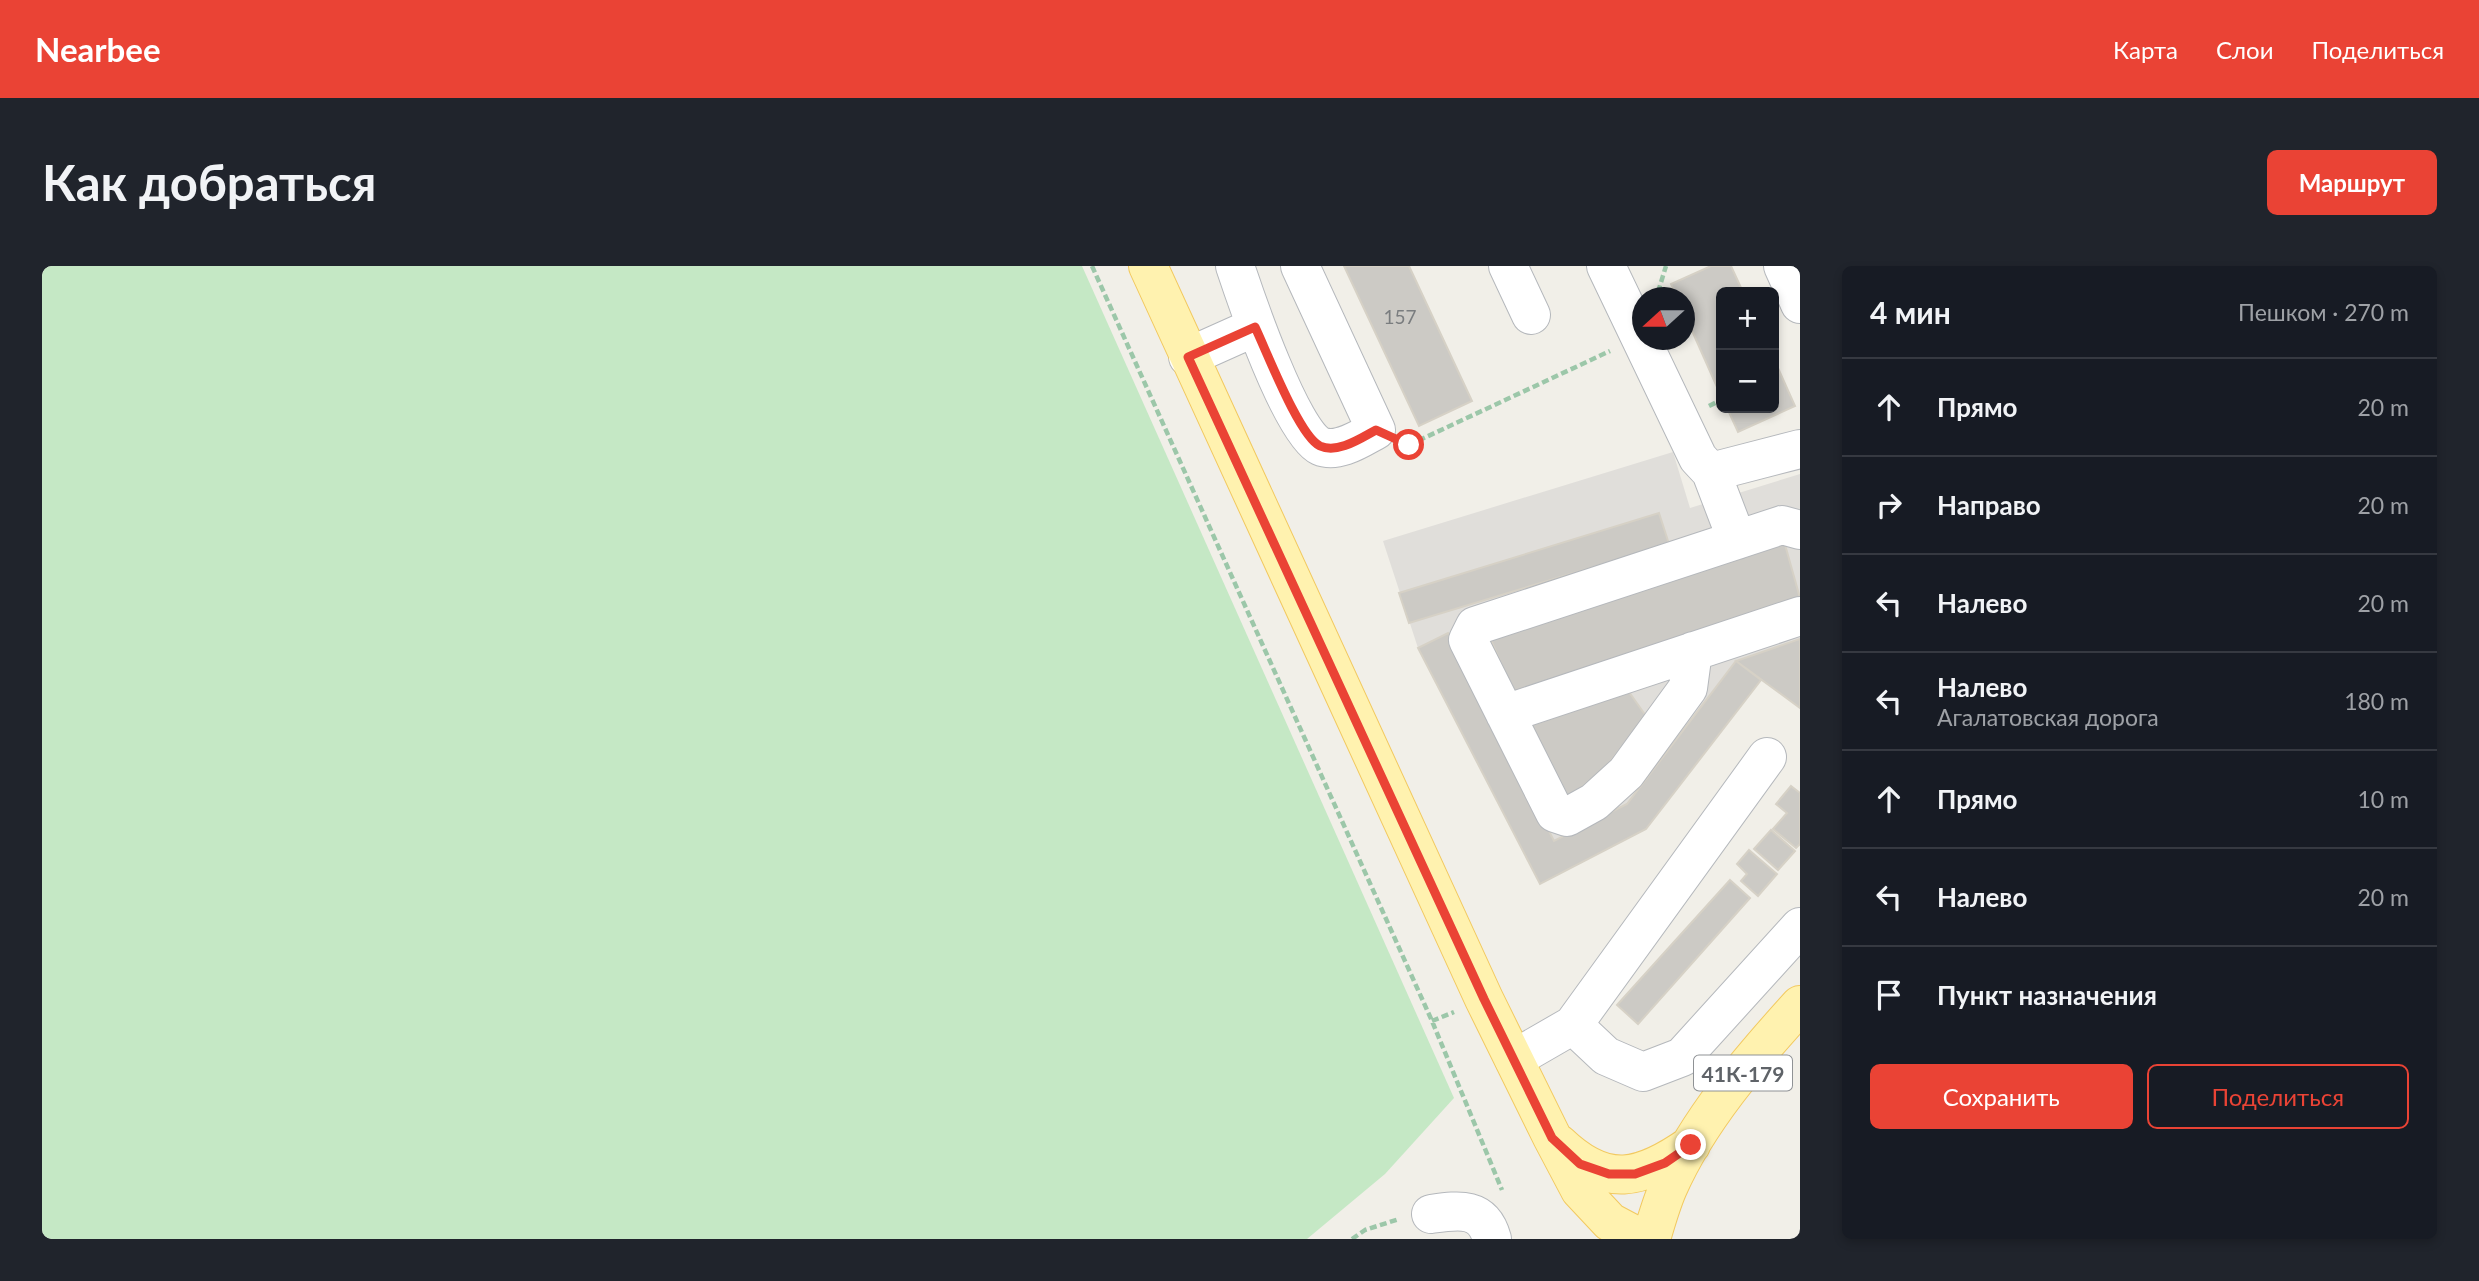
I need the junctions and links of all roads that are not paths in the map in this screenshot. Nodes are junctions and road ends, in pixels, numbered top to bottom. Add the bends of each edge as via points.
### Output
1 (1148, 266) edge
2 (1235, 266) edge
3 (1300, 266) edge
4 (1508, 266) edge
5 (1606, 266) edge
6 (1531, 315) dead end
7 (1255, 327) junction
8 (1188, 357) junction
9 (1800, 449) edge
10 (1711, 472) junction
11 (1800, 530) edge
12 (1737, 540) junction
13 (1800, 616) edge
14 (1693, 651) junction
15 (1505, 714) junction
16 (1767, 757) dead end
17 (1800, 927) edge
18 (1800, 1005) edge
19 (1573, 1025) junction
20 (1514, 1059) junction
21 (1552, 1138) junction
22 (1691, 1145) junction
23 (1431, 1214) road end
24 (1492, 1239) edge
25 (1642, 1239) edge
26 (1651, 1239) edge

1 - 8 main road
2 - 7 lane
3 - 7 lane via 1376,430 1340,448 1321,447 1305,435
4 - 6 lane
5 - 10 lane via 1698,458
7 - 8 lane
8 - 20 main road
9 - 10 lane
10 - 12 lane
11 - 12 lane via 1782,525
12 - 15 lane via 1475,626 1468,639
13 - 14 lane
14 - 15 lane
14 - 15 lane via 1688,688 1626,773 1594,802 1567,817 1555,813
16 - 19 lane
17 - 19 lane via 1682,1058 1643,1072 1606,1056
18 - 22 main road, 41К-179 via 1759,1051
19 - 20 lane
20 - 21 main road
21 - 22 main road via 1580,1164 1609,1174 1635,1174 1665,1163
21 - 25 main road via 1580,1191 1610,1222
22 - 26 main road, 41К-179 via 1668,1189
23 - 24 lane via 1464,1210 1479,1215

